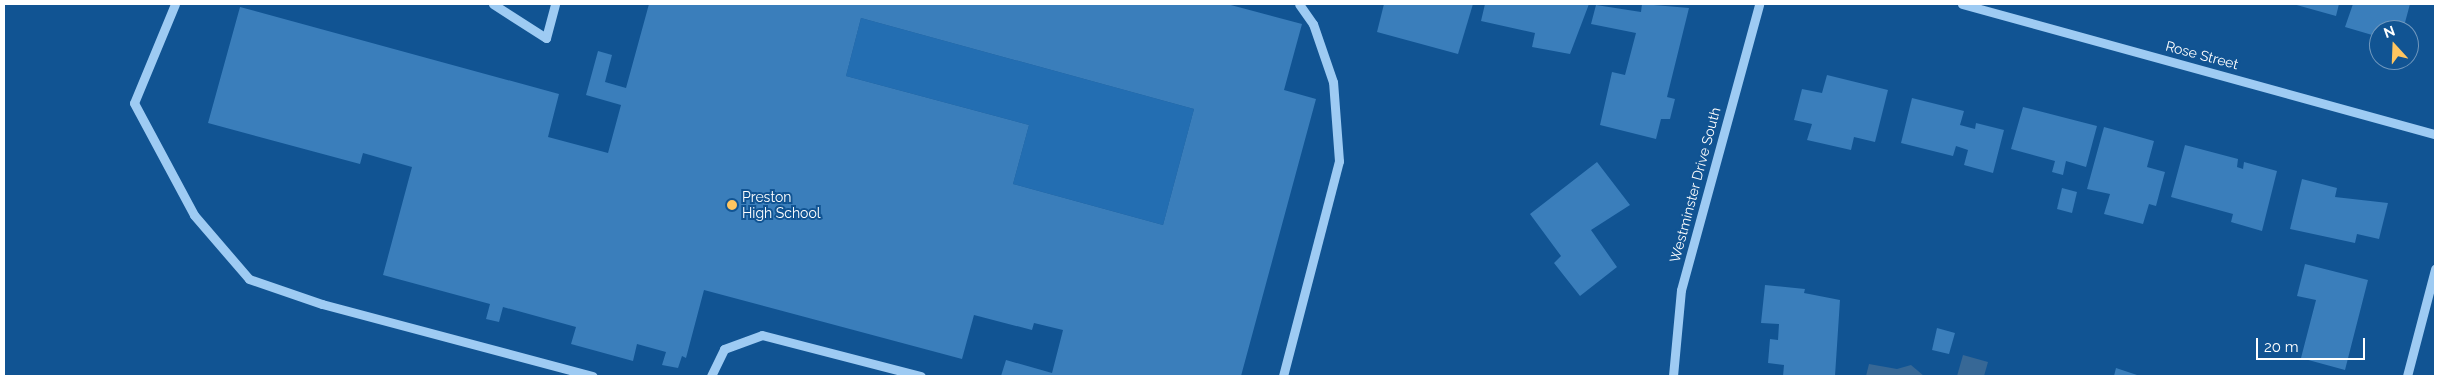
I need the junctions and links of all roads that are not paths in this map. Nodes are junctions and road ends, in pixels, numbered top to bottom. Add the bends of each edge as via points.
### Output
1 (175, 4) edge
2 (493, 4) edge
3 (555, 4) edge
4 (1299, 4) edge
5 (1758, 4) edge
6 (1962, 4) edge
7 (2435, 134) edge
8 (2435, 269) edge
9 (593, 376) edge
10 (711, 376) edge
11 (920, 376) edge
12 (1283, 376) edge
13 (1673, 376) edge
14 (2406, 376) edge

1 - 9 street via 134,103 194,215 249,279 322,304
2 - 3 street via 546,38
4 - 12 street via 1313,24 1333,82 1339,161
5 - 13 street, Westminster Drive South via 1680,290
6 - 7 street, Rose Street
8 - 14 street
10 - 11 street via 724,349 762,335

